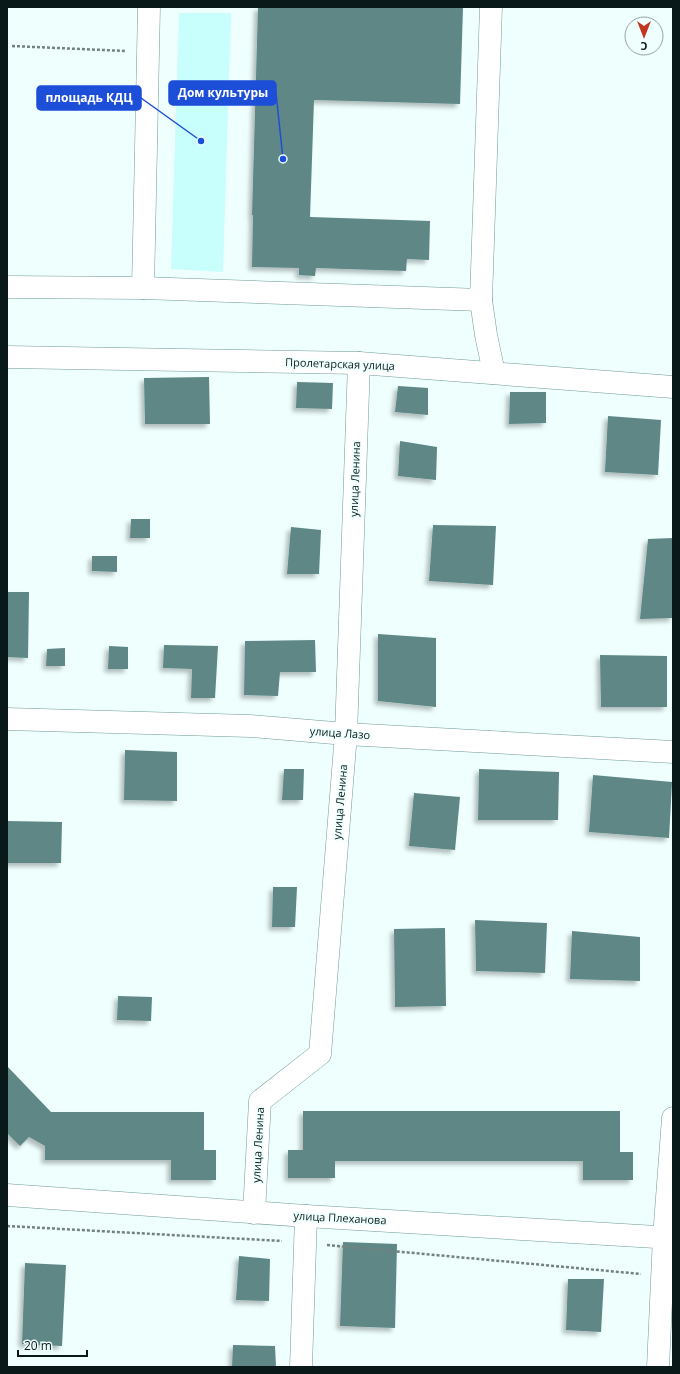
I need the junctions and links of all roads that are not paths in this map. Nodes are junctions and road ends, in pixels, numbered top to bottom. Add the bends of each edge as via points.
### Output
1 (149, 7) edge
2 (491, 7) edge
3 (7, 287) edge
4 (143, 288) junction
5 (481, 300) junction
6 (7, 357) edge
7 (359, 363) junction
8 (494, 373) junction
9 (673, 387) edge
10 (7, 719) edge
11 (346, 734) junction
12 (673, 752) edge
13 (673, 1118) edge
14 (7, 1195) edge
15 (254, 1213) junction
16 (306, 1216) junction
17 (668, 1238) edge
18 (301, 1367) edge
19 (658, 1367) edge

1 - 4 street
2 - 5 street
3 - 4 street
4 - 5 street
5 - 8 street
6 - 7 street, Пролетарская улица
7 - 8 street, Пролетарская улица
7 - 11 street, улица Ленина
8 - 9 street, Пролетарская улица
10 - 11 street, улица Лазо via 250,726
11 - 12 street, улица Лазо
11 - 15 street, улица Ленина via 320,1054 260,1101
13 - 17 street
14 - 15 street, улица Плеханова
15 - 16 street, улица Плеханова
16 - 17 street, улица Плеханова
16 - 18 street
17 - 19 street via 662,1276

